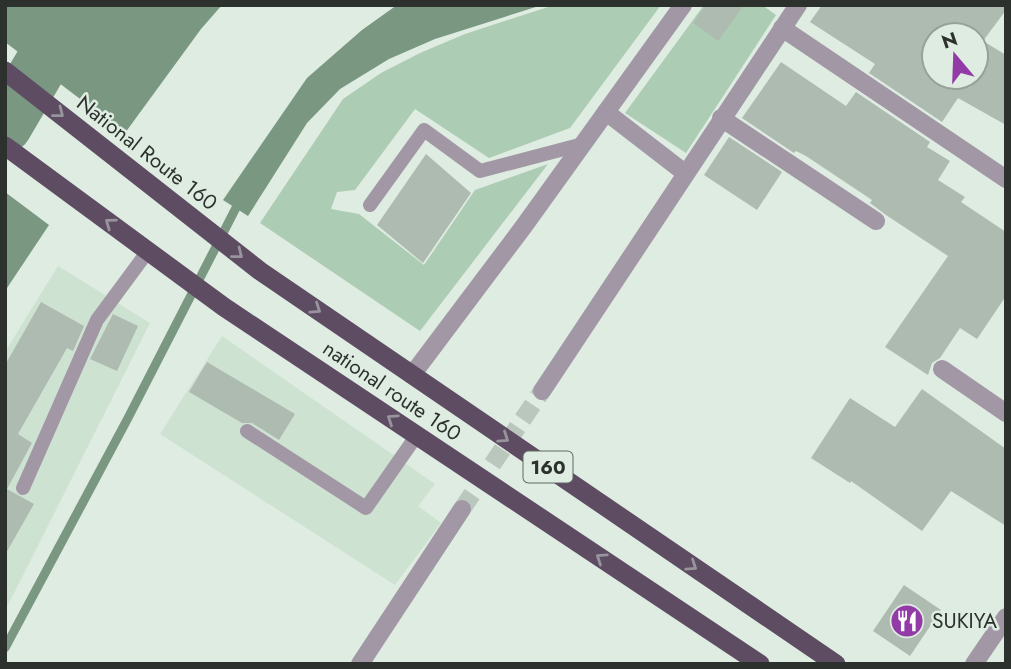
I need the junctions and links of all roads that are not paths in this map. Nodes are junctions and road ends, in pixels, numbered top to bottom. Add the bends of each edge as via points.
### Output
1 (683, 5) edge
2 (798, 5) edge
3 (782, 28) junction
4 (5, 71) edge
5 (606, 112) junction
6 (722, 118) junction
7 (583, 144) junction
8 (5, 146) edge
9 (685, 173) junction
10 (1006, 179) edge
11 (370, 205) dead end
12 (876, 221) dead end
13 (148, 251) junction
14 (260, 271) joint
15 (942, 369) dead end
16 (412, 375) junction
17 (542, 391) tunnel mouth
18 (1006, 413) edge
19 (247, 431) dead end
20 (417, 435) junction
21 (23, 488) dead end
22 (462, 509) tunnel mouth
23 (1006, 617) edge
24 (365, 662) edge
25 (760, 664) edge
26 (836, 664) edge
27 (974, 664) edge

1 - 5 street
2 - 3 street
3 - 6 street
3 - 10 street
4 -> 14 highway, National Route 160 / 160
5 - 7 street
5 - 9 street
6 - 9 street
6 - 12 street
7 - 11 lane via 480,172 424,130
7 - 16 street
13 -> 8 highway, national route 160 / 160
9 - 17 street
20 -> 13 highway, national route 160 / 160
13 - 21 lane via 97,320
14 -> 16 highway, national route 160 / 160
15 - 18 street
16 -> 26 highway, national route 160 / 160
19 - 20 lane via 366,508
25 -> 20 highway, national route 160 / 160
22 - 24 street
23 - 27 street

